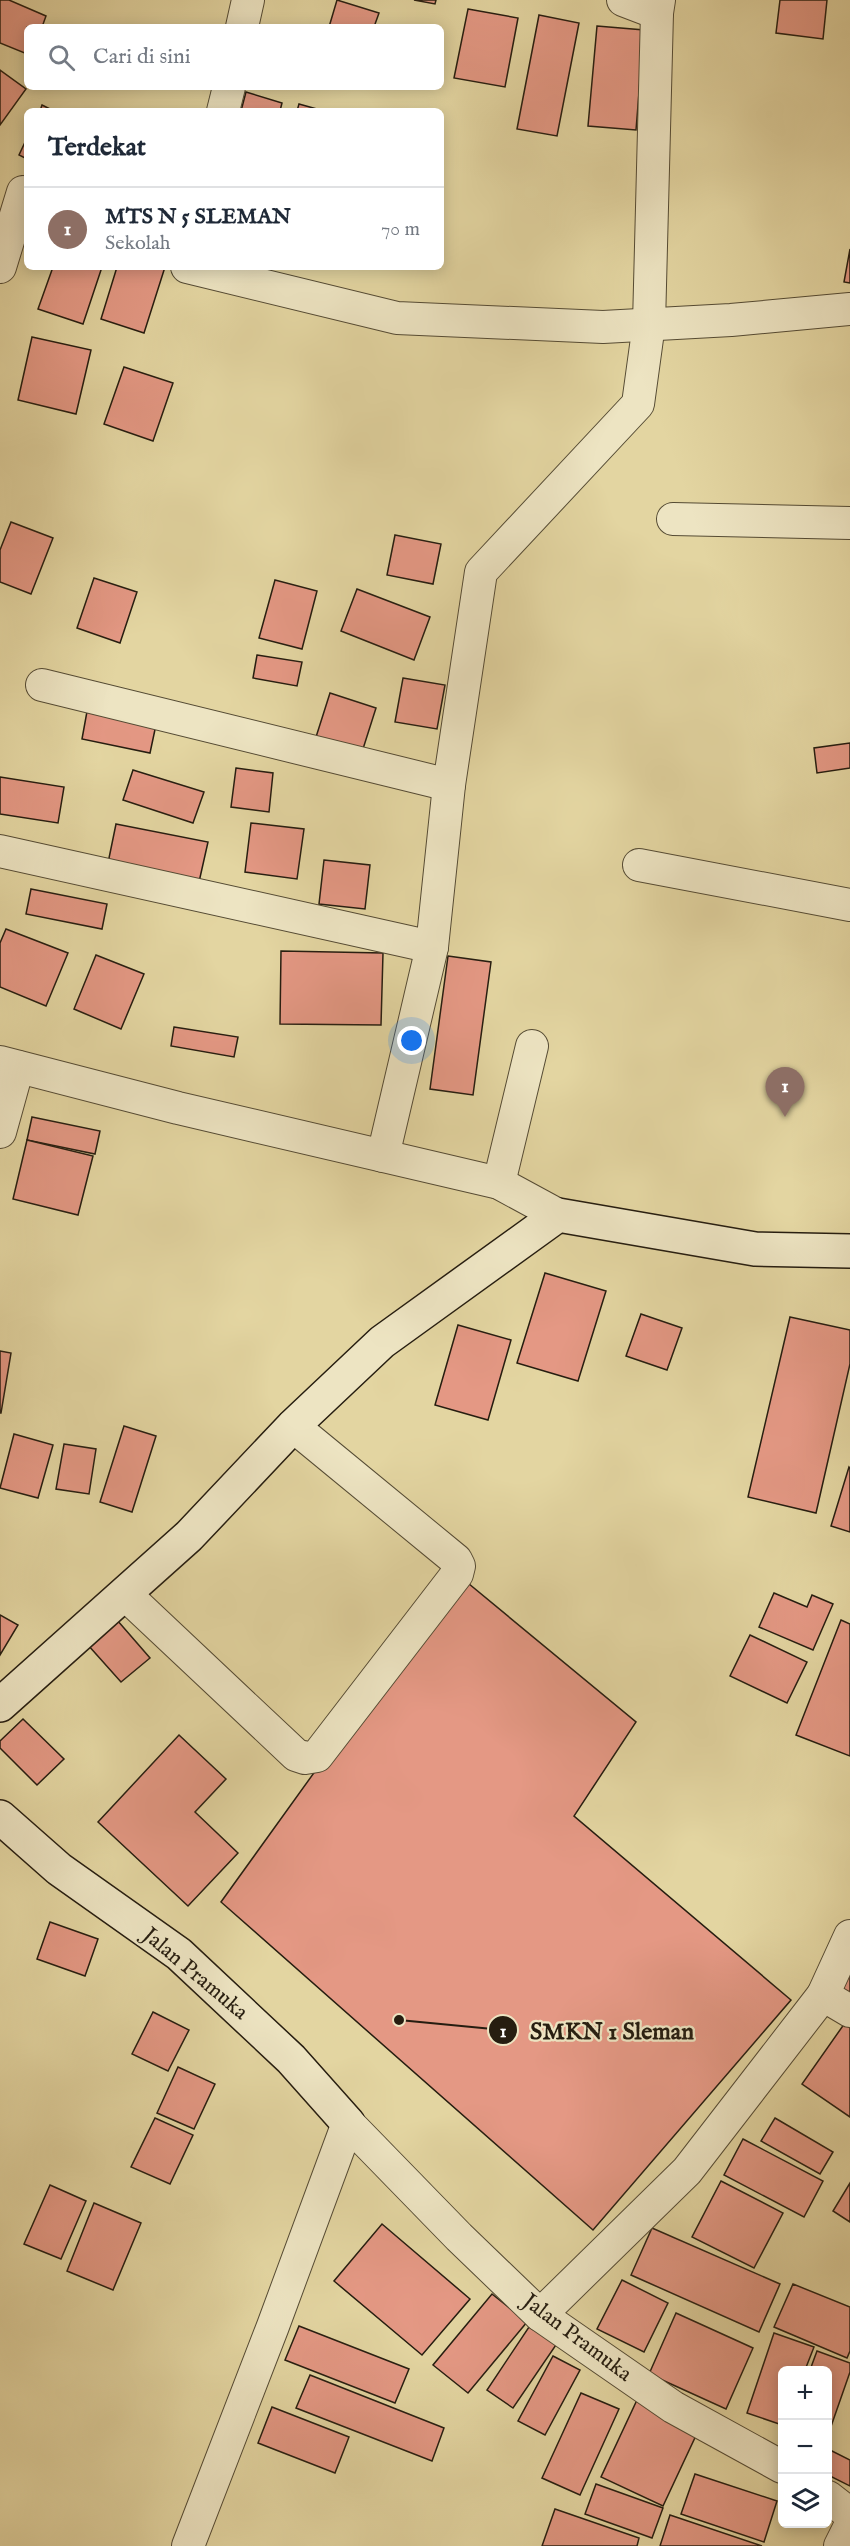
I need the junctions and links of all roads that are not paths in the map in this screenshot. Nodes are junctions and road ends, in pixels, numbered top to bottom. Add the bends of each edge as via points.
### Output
1 (248, 0) edge
2 (623, 0) edge
3 (658, 6) edge
4 (243, 24) edge
5 (228, 90) edge
6 (224, 108) edge
7 (17, 189) edge
8 (0, 267) edge
9 (200, 270) edge
10 (850, 309) edge
11 (649, 324) junction
12 (673, 519) dead end
13 (850, 523) edge
14 (42, 685) dead end
15 (449, 785) junction
16 (0, 851) edge
17 (639, 865) dead end
18 (850, 905) edge
19 (432, 946) junction
20 (532, 1046) dead end
21 (9, 1064) edge
22 (0, 1132) edge
23 (383, 1156) junction
24 (499, 1183) junction
25 (558, 1215) junction
26 (850, 1251) edge
27 (293, 1426) junction
28 (126, 1595) junction
29 (0, 1705) edge
30 (0, 1817) edge
31 (850, 1936) edge
32 (823, 1995) junction
33 (850, 2011) edge
34 (348, 2123) junction
35 (540, 2315) junction
36 (778, 2463) edge
37 (832, 2500) edge
38 (850, 2514) edge
39 (850, 2526) edge
40 (188, 2546) edge
41 (840, 2546) edge

1 - 4 street
2 - 3 street
3 - 11 street
5 - 6 street
7 - 8 street
9 - 11 street via 397,318 603,327
10 - 11 street
11 - 15 street via 638,404 481,572
12 - 13 street
14 - 15 street
15 - 19 street
16 - 19 street
17 - 18 street
19 - 23 street
20 - 24 street
21 - 22 street
21 - 23 street
23 - 24 street
24 - 25 street
25 - 26 street via 755,1249
25 - 27 street via 382,1342
27 - 28 street via 189,1536
27 - 28 street via 459,1566 457,1574 316,1756 296,1755
28 - 29 street
30 - 34 street, Jalan Pramuka via 59,1869 179,1954 291,2059
31 - 32 street
32 - 33 street
32 - 35 street via 687,2171
34 - 35 street, Jalan Pramuka
34 - 40 street
35 - 36 street, Jalan Pramuka via 673,2407
37 - 38 street
39 - 41 street

